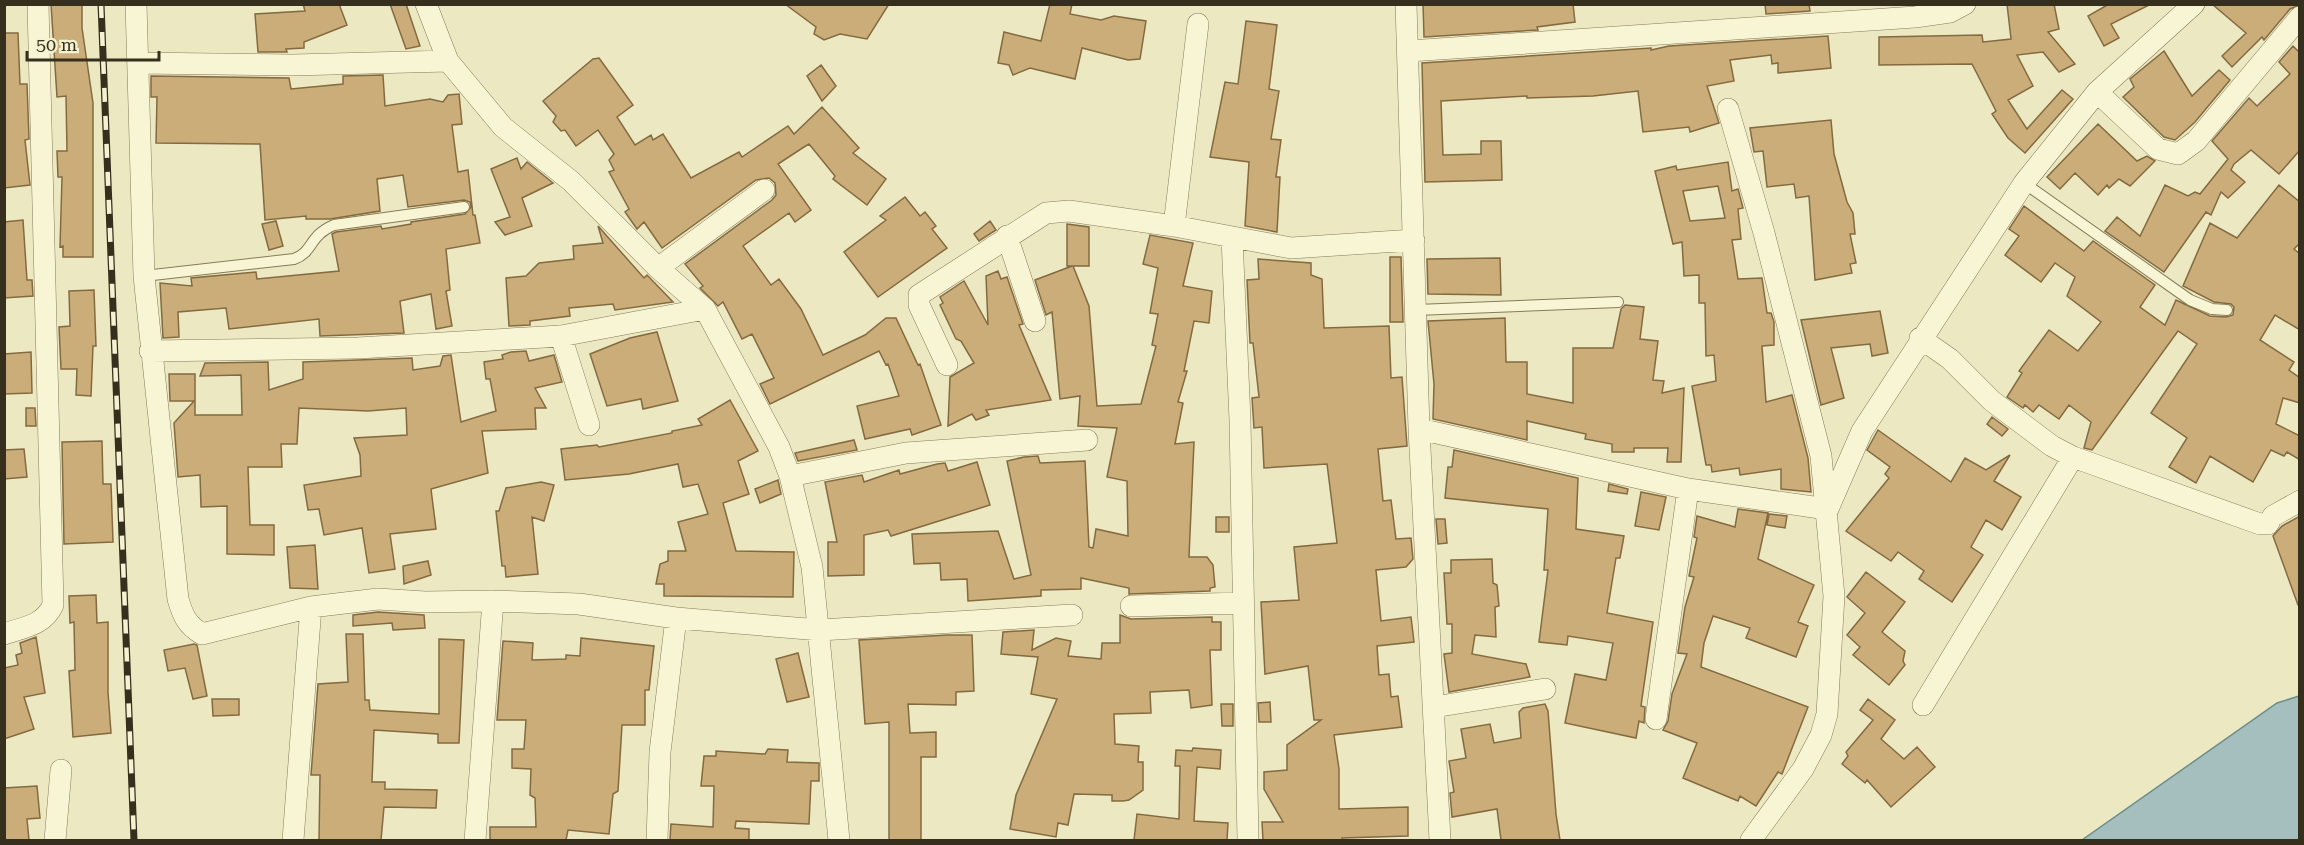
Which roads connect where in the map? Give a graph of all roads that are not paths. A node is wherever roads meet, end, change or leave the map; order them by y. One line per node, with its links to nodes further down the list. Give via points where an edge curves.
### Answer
1 (38, 4): 47 (street, via 53,605 48,616 36,624)
2 (136, 4): 11 (street)
3 (426, 4): 10 (street)
4 (1406, 4): 9 (street)
5 (1965, 4): 9 (street, via 1950,12 1916,17)
6 (2194, 4): 12 (street)
7 (2300, 17): 12 (street, via 2196,141 2178,154 2158,149)
8 (1198, 24): 17 (street)
9 (1409, 51): 20 (street)
10 (448, 61): 11 (street); 21 (street, via 503,127 571,181)
11 (138, 63): 22 (street)
12 (2097, 92): 14 (street)
13 (1728, 110): 39 (street, via 1821,456)
14 (2024, 183): 26 (lane, via 2190,300); 29 (street)
15 (764, 190): 21 (street)
16 (464, 207): 22 (lane, via 334,225 315,236 303,256 294,260)
17 (1174, 226): 18 (street, via 1058,210); 19 (street)
18 (1007, 236): 27 (street); 31 (street, via 919,295 919,305)
19 (1232, 238): 20 (street, via 1300,249); 41 (street)
20 (1414, 240): 25 (street)
21 (658, 268): 24 (street)
22 (144, 276): 30 (street)
23 (1618, 302): 25 (lane)
24 (705, 309): 28 (street); 36 (street, via 779,447)
25 (1416, 310): 33 (street)
26 (2227, 310)
27 (1035, 321)
28 (561, 336): 30 (street, via 358,348); 32 (street)
29 (1920, 338): 35 (street, via 1950,359 2024,427); 39 (street, via 1862,431)
30 (150, 351): 43 (street, via 178,599 184,619 202,634)
31 (947, 365)
32 (589, 425)
33 (1419, 429): 37 (street); 50 (street)
34 (1087, 440): 36 (street, via 906,453)
35 (2073, 457): 38 (street, via 2260,524 2268,524 2272,516); 49 (street)
36 (790, 476): 46 (street, via 806,538)
37 (1688, 489): 39 (street); 51 (street)
38 (2300, 501)
39 (1827, 509): 60 (street, via 1834,596 1827,714 1803,770)
40 (493, 601): 43 (street, via 378,599); 45 (street, via 579,604); 55 (street)
41 (1243, 603): 42 (street); 58 (street)
42 (1131, 606)
43 (311, 607): 54 (street)
44 (1072, 615): 46 (street)
45 (676, 618): 46 (street); 56 (street, via 660,752)
46 (820, 630): 57 (street)
47 (4, 633)
48 (1545, 689): 50 (street)
49 (1923, 705)
50 (1434, 707): 59 (street)
51 (1656, 719)
52 (61, 770): 53 (street)
53 (55, 840)
54 (293, 840)
55 (475, 840)
56 (657, 840)
57 (839, 840)
58 (1248, 840)
59 (1440, 840)
60 (1751, 840)

